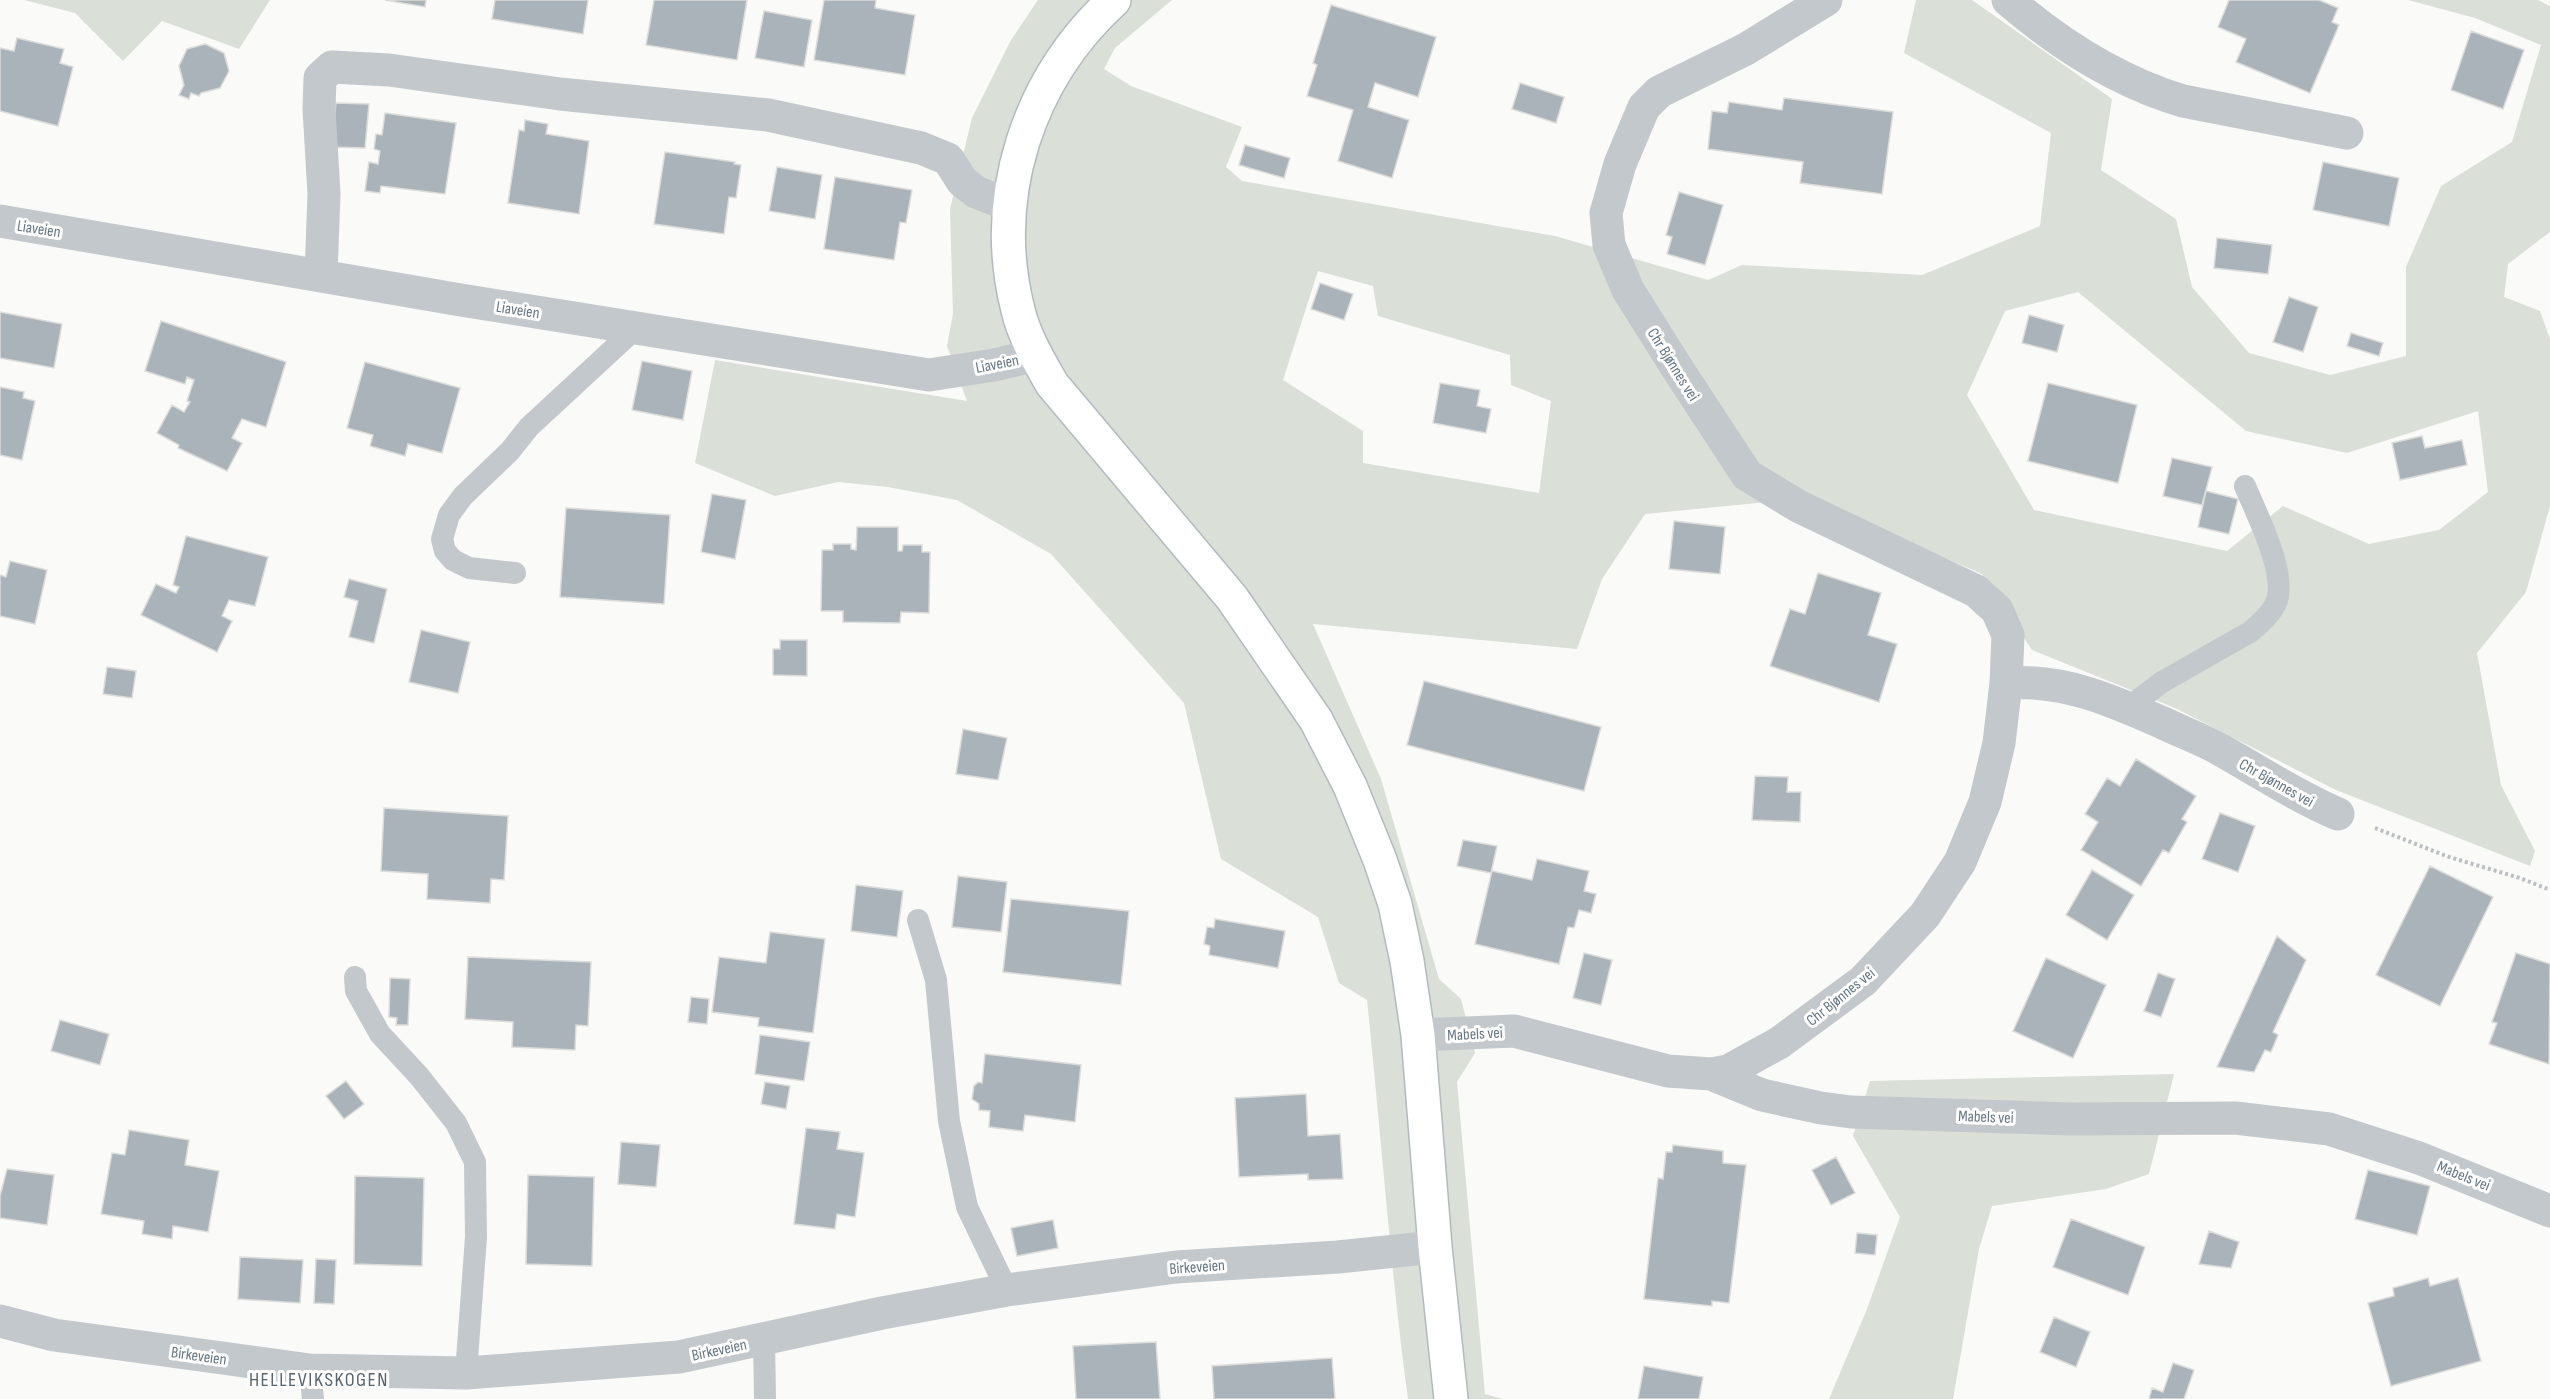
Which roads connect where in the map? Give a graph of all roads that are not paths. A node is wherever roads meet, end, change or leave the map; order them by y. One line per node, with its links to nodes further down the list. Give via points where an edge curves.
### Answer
1 (1114, 0): 5 (main road, via 1088,24 1052,75 1018,155)
2 (1826, 0): 12 (street, Chr Bjønnes vei, via 1746,49 1659,92 1644,107 1620,164 1606,213 1609,245 1628,290 1747,475 1798,506 1976,591 1997,610 2008,635)
3 (2008, 0): 4 (street, via 2046,30 2114,72 2158,93)
4 (2347, 133)
5 (1009, 205): 7 (street, via 976,192 962,182 948,159 921,148 768,115 389,70 332,67 320,78 324,194); 9 (main road, via 1007,240 1018,311)
6 (0, 221): 7 (street, Liaveien)
7 (321, 275): 8 (street, Liaveien)
8 (636, 328): 9 (street, Liaveien, via 929,375); 11 (lane, via 529,427 449,515 442,539 453,560 470,568)
9 (1036, 355): 17 (main road, via 1075,414 1232,598 1316,720 1350,786 1395,904)
10 (2245, 486): 13 (lane, via 2278,576 2276,605 2250,632 2162,682)
11 (515, 573)
12 (2006, 683): 13 (street, Chr Bjønnes vei, via 2062,685 2099,694); 18 (street, Chr Bjønnes vei, via 1999,743 1985,802 1960,862 1925,915 1863,981 1779,1043 1728,1071)
13 (2128, 707): 14 (street, Chr Bjønnes vei, via 2218,748 2304,800)
14 (2337, 814)
15 (918, 920): 21 (lane, via 936,980 949,1121 967,1207)
16 (355, 977): 24 (lane, via 356,991 380,1034 456,1123 475,1162 476,1237)
17 (1418, 1035): 18 (street, Mabels vei, via 1514,1031 1668,1071); 20 (main road)
18 (1711, 1074): 19 (street, Mabels vei, via 1762,1095 1851,1112 2070,1119 2235,1118 2329,1130 2419,1158)
19 (2550, 1210)
20 (1435, 1247): 21 (street, Birkeveien, via 1176,1267); 27 (main road)
21 (1007, 1290): 23 (street, Birkeveien)
22 (0, 1321): 25 (street, Birkeveien)
23 (764, 1339): 24 (street, Birkeveien, via 679,1357); 26 (lane)
24 (466, 1373): 25 (street, Birkeveien)
25 (312, 1385)
26 (765, 1399)
27 (1451, 1399)

